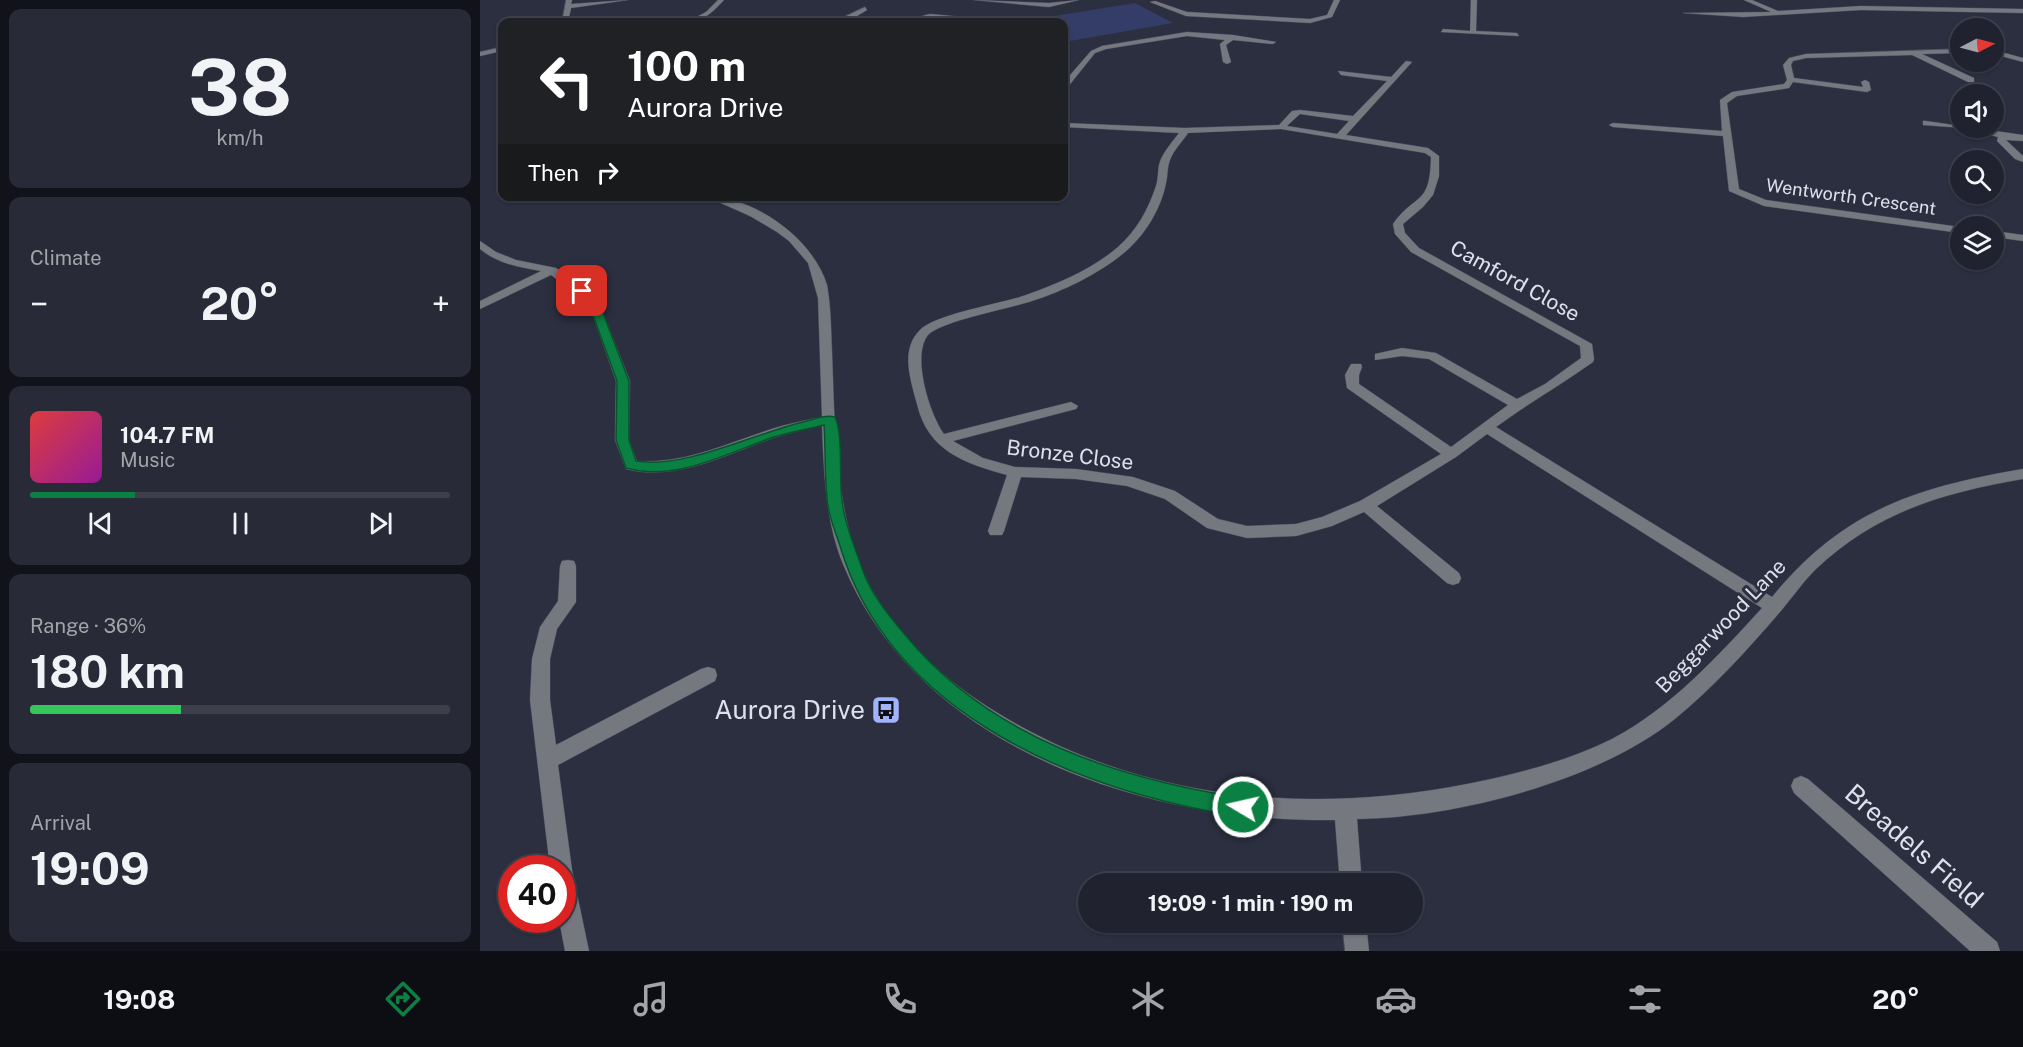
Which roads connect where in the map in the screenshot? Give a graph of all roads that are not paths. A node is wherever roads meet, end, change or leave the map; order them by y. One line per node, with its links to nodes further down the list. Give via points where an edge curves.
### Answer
1 (625, 0): 10 (street)
2 (721, 0): 19 (street)
3 (977, 0): 4 (street, via 1049,5)
4 (1076, 0)
5 (1337, 0): 17 (street, via 1330,16 1324,19)
6 (1474, 0): 24 (street)
7 (1747, 0): 15 (street)
8 (1898, 0): 13 (street)
9 (1153, 2): 17 (street, via 1180,13)
10 (570, 3): 18 (street)
11 (1237, 7): 17 (street)
12 (865, 9): 20 (street)
13 (1916, 9): 14 (street); 15 (street)
14 (2023, 11)
15 (1780, 12): 16 (street)
16 (1686, 13)
17 (1231, 16)
18 (565, 18)
19 (698, 18)
20 (848, 18)
21 (916, 18): 22 (street)
22 (952, 18)
23 (1443, 31): 24 (street)
24 (1473, 32): 25 (street)
25 (1517, 34)
26 (1233, 37): 27 (street); 34 (street, via 1223,44); 40 (street, via 1187,34 1104,47 1093,52)
27 (1273, 42)
28 (498, 49): 31 (street)
29 (1909, 51): 30 (street); 38 (street, via 1827,54 1791,60 1787,65); 39 (street)
30 (1950, 51)
31 (480, 54)
32 (2004, 55): 33 (street)
33 (2023, 60)
34 (1227, 62)
35 (1408, 62): 37 (street)
36 (1341, 73): 37 (street)
37 (1393, 79): 42 (street)
38 (1791, 80): 41 (street, via 1867,90); 49 (street, Wentworth Crescent, via 1786,86 1735,94 1723,102)
39 (1971, 80)
40 (1068, 81)
41 (1865, 82)
42 (1354, 119): 47 (street, Camford Close, via 1300,112); 51 (street)
43 (1926, 123): 46 (street)
44 (1068, 125): 48 (street, Camford Close)
45 (1613, 125): 49 (street)
46 (1950, 126)
47 (1281, 127): 48 (street, Camford Close); 51 (street, Camford Close)
48 (1185, 131): 68 (street, via 1165,160 1161,185 1143,228 1121,250 1090,271 1030,298 947,321 924,332 914,352 916,372 928,422)
49 (1727, 134): 56 (street, Wentworth Crescent, via 1734,191 1764,203)
50 (2004, 135): 52 (street)
51 (1340, 136): 64 (street, Camford Close, via 1416,148 1435,156 1432,192 1403,217 1398,224 1400,234 1415,250 1586,344 1588,358 1550,387)
52 (2007, 136): 53 (street); 54 (street, via 2000,139)
53 (2023, 138)
54 (2023, 159)
55 (722, 201): 66 (street, Beggarwood Lane, via 770,223 795,240 816,268)
56 (1950, 229)
57 (2004, 235): 58 (street)
58 (2023, 238)
59 (480, 244): 60 (street, via 492,254 513,262)
60 (552, 270): 61 (street); 66 (street, via 593,300 623,381 622,440 631,465 651,468 682,464)
61 (480, 305)
62 (1379, 357): 64 (street, via 1402,352 1432,356)
63 (1356, 367): 69 (street, via 1352,385)
64 (1517, 405): 67 (street, Camford Close)
65 (1071, 406): 68 (street)
66 (830, 419): 80 (street, Beggarwood Lane, via 836,507 862,588 912,656 947,690 995,725 1059,758 1116,780 1182,798 1243,807)
67 (1486, 428): 69 (street, Bronze Close); 76 (street)
68 (940, 441): 70 (street, Bronze Close, via 978,462)
69 (1451, 454): 72 (street, Bronze Close)
70 (1015, 472): 72 (street, Bronze Close, via 1128,480 1170,495 1213,524 1247,532 1296,530); 73 (street)
71 (2023, 474): 76 (street, Beggarwood Lane, via 1900,505 1815,561)
72 (1366, 505): 75 (street)
73 (996, 531)
74 (568, 566): 78 (street, via 567,602 549,627 541,659 540,700)
75 (1453, 578)
76 (1774, 607): 80 (street, Beggarwood Lane, via 1693,693 1649,727 1598,756 1534,779 1469,796)
77 (708, 675): 78 (street)
78 (548, 760): 81 (street)
79 (1801, 786): 87 (street, Breadels Field)
80 (1345, 810): 82 (street)
81 (559, 855)
82 (1350, 873)
83 (573, 933): 85 (street)
84 (1355, 933): 86 (street)
85 (577, 951)
86 (1357, 951)
87 (1988, 951)

